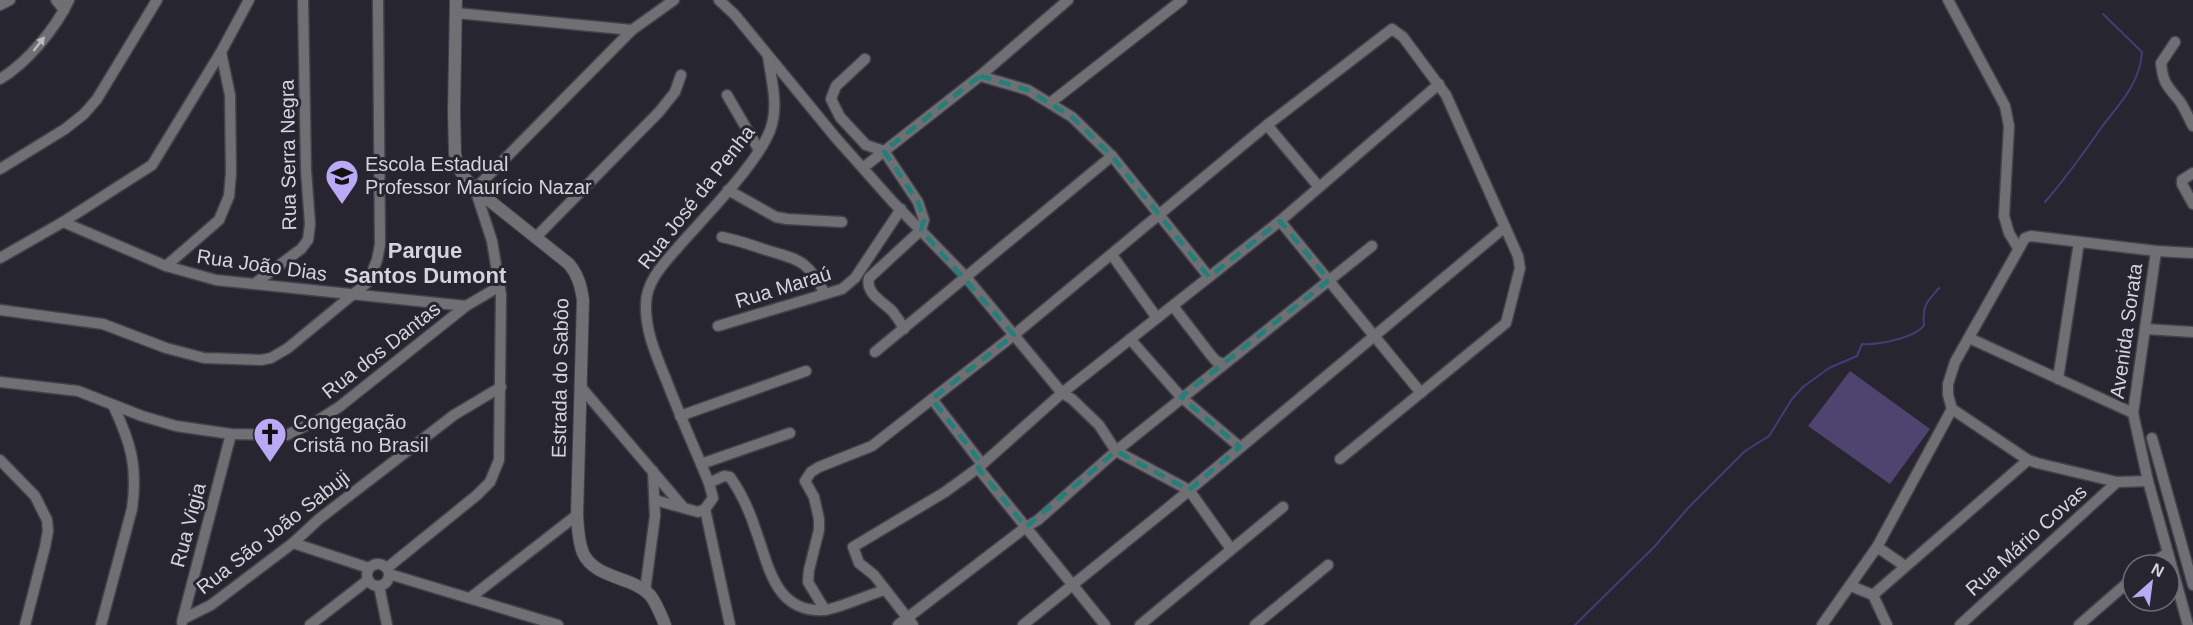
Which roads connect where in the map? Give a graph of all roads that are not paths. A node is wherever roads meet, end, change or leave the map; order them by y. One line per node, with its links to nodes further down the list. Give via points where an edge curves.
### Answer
1 (10, 0): 13 (street)
2 (56, 0): 14 (street)
3 (158, 0): 33 (street, via 84,114)
4 (249, 0): 18 (street)
5 (303, 0): 60 (street, Rua Serra Negra, via 308,240)
6 (378, 0): 63 (street, via 380,245 373,274)
7 (456, 0): 15 (street, Estrada do Sabôo)
8 (674, 0): 16 (street)
9 (719, 0): 19 (street)
10 (1068, 0): 22 (street)
11 (1182, 0): 26 (street)
12 (1948, 0): 51 (street, via 2006,106 2009,126 2004,216)
13 (0, 4)
14 (67, 5): 23 (street, one-way to 14, via 35,49)
15 (456, 13): 16 (street); 36 (street, Estrada do Sabôo, via 456,154 465,178)
16 (632, 30): 36 (street)
17 (2175, 42): 28 (street, via 2161,63 2163,78)
18 (221, 52): 42 (street, via 152,165); 56 (street, via 230,95 231,172 226,209 219,220)
19 (768, 56): 29 (street, Rua José da Penha, via 774,109 772,126); 32 (street)
20 (865, 59): 30 (street, via 836,86 831,99 840,117 866,145)
21 (681, 75): 46 (street, via 675,92 659,112)
22 (980, 76): 26 (street, via 1028,90); 30 (street)
23 (0, 79)
24 (1439, 84): 27 (street, via 1403,37 1392,29); 35 (street); 44 (street)
25 (727, 95): 29 (street)
26 (1050, 103): 31 (street, via 1072,117)
27 (1267, 125): 35 (street); 40 (street)
28 (2193, 126)
29 (759, 150): 37 (street, Rua José da Penha)
30 (884, 151): 32 (street); 45 (street, via 918,202 924,220)
31 (1112, 156): 40 (street); 57 (street)
32 (864, 167): 39 (street)
33 (0, 169)
34 (2193, 173): 38 (street, via 2182,180)
35 (1319, 188): 41 (street)
36 (475, 189): 46 (street, Estrada do Sabôo); 61 (street)
37 (728, 190): 43 (street, via 776,217); 90 (street, Rua José da Penha, via 661,267 645,302 654,352)
38 (2193, 204)
39 (901, 209): 45 (street); 62 (street, Rua Maraú, via 855,278 842,289)
40 (1159, 216): 54 (street); 58 (street)
41 (1280, 221): 58 (street); 59 (street)
42 (63, 222): 55 (street); 56 (street, Rua João Dias)
43 (842, 222)
44 (1505, 226): 73 (street); 84 (street, via 1520,268 1506,322)
45 (921, 230): 57 (street); 70 (street, via 869,278 867,285)
46 (537, 236): 81 (street, Estrada do Sabôo, via 577,273 581,286)
47 (722, 237): 62 (street, via 794,258 811,270)
48 (2079, 242): 51 (street, via 2031,236); 52 (street); 79 (street)
49 (2193, 245): 53 (street)
50 (1372, 246): 59 (street)
51 (2018, 248): 74 (street)
52 (2156, 251): 53 (street); 69 (street, Avenida Sorata)
53 (2188, 253)
54 (1112, 255): 67 (street); 72 (street)
55 (0, 258)
56 (166, 266): 60 (street, Rua João Dias, via 216,280)
57 (965, 276): 70 (street); 72 (street)
58 (1209, 277): 65 (street)
59 (1329, 280): 73 (street); 77 (street)
60 (254, 284): 63 (street, Rua João Dias)
61 (501, 286): 64 (street, Rua dos Dantas); 82 (street)
62 (825, 294): 68 (street, Rua Maraú)
63 (353, 295): 64 (street, Rua João Dias); 66 (street, via 280,354 255,360 204,358 103,324)
64 (466, 306): 92 (street, Rua dos Dantas, via 320,419 287,435)
65 (1173, 306): 67 (street); 77 (street, via 1216,361)
66 (0, 310)
67 (1157, 318): 75 (street)
68 (718, 326)
69 (2145, 328): 71 (street); 89 (street, Avenida Sorata)
70 (904, 329): 76 (street)
71 (2193, 332)
72 (1014, 335): 83 (street); 86 (street)
73 (1374, 336): 84 (street); 94 (street)
74 (1969, 338): 79 (street); 88 (street, via 1948,384)
75 (1130, 339): 83 (street); 85 (street)
76 (875, 352)
77 (1224, 364): 85 (street)
78 (806, 371): 90 (street)
79 (2058, 379): 89 (street)
80 (0, 382): 87 (street, Rua dos Dantas, via 78,391)
81 (580, 386): 101 (street); 110 (street, Estrada do Sabôo)
82 (501, 387): 112 (street, Rua São João Sabuji, via 454,415); 119 (street, via 499,460 490,482)
83 (1062, 393): 95 (street, via 1099,425); 100 (street)
84 (1421, 393): 96 (street)
85 (1181, 397): 94 (street); 95 (street)
86 (932, 399): 100 (street); 131 (street, via 872,446 807,475 805,481 817,506 819,530 808,582)
87 (113, 405): 92 (street, Rua dos Dantas, via 176,426); 135 (street, via 134,457 135,490)
88 (1952, 409): 98 (street); 113 (street)
89 (2133, 413): 102 (street, Avenida Sorata)
90 (680, 416): 99 (street, Rua José da Penha)
91 (790, 433): 99 (street)
92 (231, 434): 133 (street, Rua Vigia)
93 (2152, 438): 121 (street)
94 (1240, 447): 105 (street)
95 (1116, 451): 105 (street); 111 (street)
96 (1340, 459)
97 (0, 460): 134 (street, via 35,496 47,519 45,547)
98 (2028, 460): 103 (street); 117 (street)
99 (701, 464): 104 (street, Rua José da Penha)
100 (980, 466): 111 (street); 126 (street, via 945,492 853,547 859,563)
101 (653, 471): 106 (street); 107 (street)
102 (2148, 481): 103 (street); 115 (street, Avenida Sorata)
103 (2117, 482): 148 (street, Rua Mário Covas)
104 (709, 483): 109 (street, via 713,498); 131 (street, via 730,477 748,510 773,579 786,598 803,608)
105 (1189, 490): 114 (street); 123 (street)
106 (655, 500): 107 (street); 127 (street)
107 (683, 507): 109 (street, via 693,512)
108 (1283, 507): 114 (street)
109 (705, 509): 140 (street)
110 (577, 515): 127 (street, Estrada do Sabôo, via 580,543 588,560 609,575); 129 (street)
111 (1026, 527): 123 (street); 132 (street)
112 (293, 543): 118 (street); 133 (street, Rua São João Sabuji)
113 (1877, 547): 117 (street); 124 (street)
114 (1232, 549): 144 (street)
115 (2168, 553)
116 (1328, 565): 145 (street)
117 (1905, 566): 128 (street)
118 (369, 568): 119 (street, via 378,564); 120 (street)
119 (388, 571): 122 (street, via 387,582); 129 (street)
120 (368, 580): 122 (street); 136 (street)
121 (2193, 585)
122 (379, 586): 137 (street)
123 (1073, 586): 142 (street); 143 (street)
124 (1851, 586): 128 (street); 146 (street)
125 (2121, 588): 149 (street)
126 (885, 590): 131 (street); 132 (street)
127 (645, 591): 139 (street)
128 (1873, 595): 147 (street)
129 (470, 598): 138 (street)
130 (2181, 600): 150 (street, Avenida Sorata)
131 (825, 610)
132 (910, 621): 141 (street)
133 (182, 622)
134 (25, 625)
135 (101, 625)
136 (310, 625)
137 (387, 625)
138 (558, 625)
139 (664, 625)
140 (730, 625)
141 (898, 625)
142 (1023, 625)
143 (1105, 625)
144 (1140, 625)
145 (1254, 625)
146 (1822, 625)
147 (1887, 625)
148 (1960, 625)
149 (2079, 625)
150 (2188, 625)

